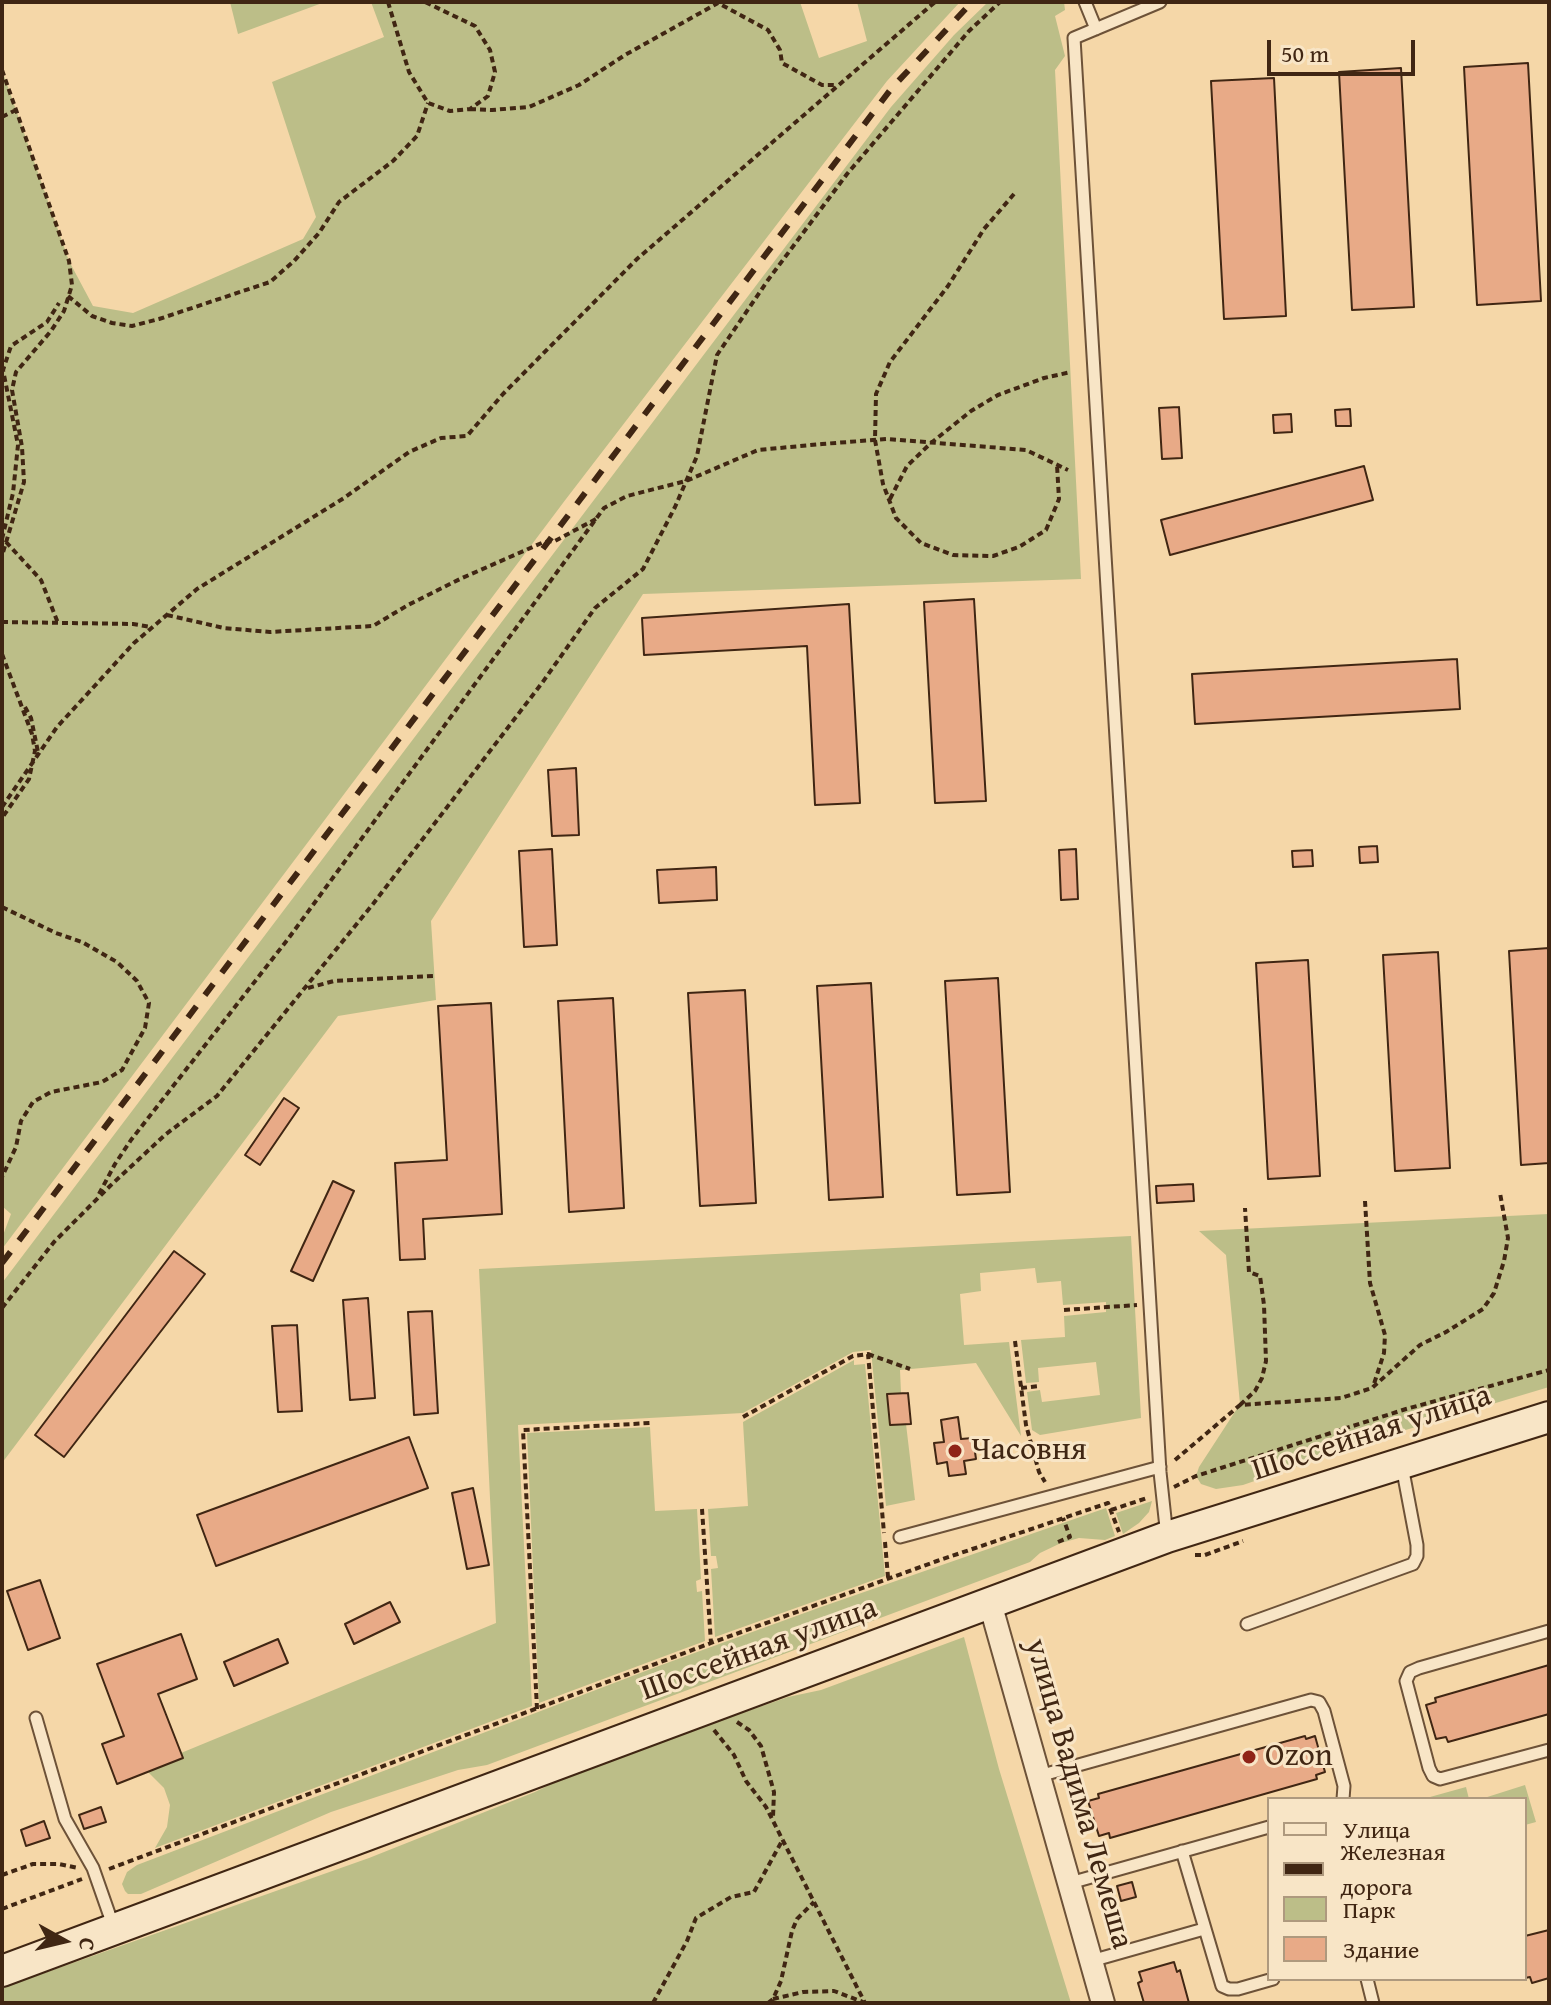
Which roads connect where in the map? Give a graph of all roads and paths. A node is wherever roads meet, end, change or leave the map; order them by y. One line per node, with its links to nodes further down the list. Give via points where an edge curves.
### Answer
1 (388, 2): 11 (path, via 409,72)
2 (425, 2): 12 (path, via 475,26 490,50 495,72 488,96)
3 (717, 2): 10 (path, via 768,30 782,63 822,85); 12 (path, via 579,85 529,107)
4 (935, 2): 10 (path)
5 (1000, 2): 25 (path, via 847,174 717,355 697,456)
6 (1085, 2): 8 (lane)
7 (1160, 2): 8 (lane)
8 (1096, 29): 47 (lane, via 1074,38 1075,69)
9 (2, 70): 13 (path)
10 (837, 85): 30 (path, via 637,259 467,436 441,438 409,452 197,589)
11 (428, 103): 12 (path, via 450,111); 16 (path, via 417,136 339,202 319,233 270,282 132,326 92,316)
12 (470, 109)
13 (16, 110): 14 (path); 16 (path, via 69,261)
14 (2, 117)
15 (1014, 194): 21 (path, via 890,362 876,394)
16 (68, 296): 19 (path, via 51,331)
17 (59, 303): 28 (path, via 47,322 11,346 3,370 18,445)
18 (2, 370): 19 (path)
19 (16, 372): 28 (path, via 12,390 24,482)
20 (1071, 372): 22 (path, via 998,395)
21 (875, 440): 22 (path); 25 (path, via 758,450); 26 (path)
22 (931, 443): 23 (path, via 1026,450); 26 (path, via 907,466)
23 (1057, 465): 24 (path); 26 (path, via 1059,499 1046,530 993,556 953,555 921,543 896,518)
24 (1068, 470)
25 (686, 481): 27 (path, via 627,496); 41 (path, via 643,569 595,608)
26 (889, 500)
27 (597, 518): 30 (path, via 363,629 270,632); 44 (path, via 288,939 131,1140)
28 (4, 540): 29 (path); 32 (path, via 41,580)
29 (2, 556)
30 (167, 615): 33 (path)
31 (2, 622): 32 (path)
32 (58, 624): 33 (path)
33 (152, 627): 36 (path, via 57,727)
34 (2, 645): 36 (path)
35 (2, 654): 38 (path, via 35,751 29,779)
36 (39, 754): 37 (path)
37 (2, 807)
38 (2, 818)
39 (2, 907): 42 (path, via 117,962 137,981 149,1003 145,1028 122,1070 102,1082 51,1092 33,1102)
40 (434, 976): 41 (path, via 334,981)
41 (306, 989): 44 (path, via 217,1096 166,1134)
42 (2, 1177)
43 (1500, 1193): 56 (path, via 1508,1238 1494,1293 1483,1309 1420,1345)
44 (97, 1199): 48 (path, via 54,1242)
45 (1365, 1201): 56 (path, via 1370,1283 1385,1335)
46 (1245, 1208): 57 (path, via 1249,1272 1260,1276 1264,1305 1266,1361 1255,1391)
47 (1150, 1304): 49 (path); 62 (lane)
48 (2, 1308)
49 (1064, 1310)
50 (1015, 1341): 55 (path)
51 (868, 1354): 52 (path); 58 (path, via 853,1356); 72 (path)
52 (910, 1369)
53 (1549, 1370): 64 (path, via 1226,1466)
54 (1040, 1386): 55 (path)
55 (1021, 1388): 63 (path)
56 (1372, 1388): 57 (path, via 1341,1398)
57 (1240, 1405): 62 (path)
58 (743, 1417)
59 (1549, 1417): 61 (main road, Шоссейная улица)
60 (650, 1423): 78 (path, via 523,1430)
61 (1401, 1462): 69 (main road, Шоссейная улица); 74 (lane, via 1417,1545 1413,1564)
62 (1160, 1470): 64 (lane); 68 (lane)
63 (1039, 1472)
64 (1162, 1494): 66 (path); 69 (lane)
65 (702, 1509): 76 (path)
66 (1111, 1510): 67 (path, via 1108,1503); 70 (path)
67 (1063, 1518): 71 (path, via 1070,1537); 72 (path)
68 (900, 1537)
69 (1167, 1537): 73 (main road, Шоссейная улица)
70 (1122, 1541)
71 (1058, 1542)
72 (888, 1578): 76 (path)
73 (990, 1603): 77 (main road, Шоссейная улица); 81 (street, улица Вадима Лемеша)
74 (1247, 1624)
75 (1549, 1631): 80 (lane, via 1419,1668 1406,1681 1433,1776 1440,1779)
76 (711, 1643): 78 (path)
77 (706, 1708): 83 (path); 83 (path, via 749,1730 761,1746 774,1792); 92 (main road, Шоссейная улица)
78 (537, 1709): 87 (path)
79 (36, 1718): 87 (lane, via 65,1819)
80 (1549, 1750)
81 (1039, 1776): 82 (lane, via 1311,1700 1324,1711); 89 (street, улица Вадима Лемеша)
82 (1343, 1797)
83 (773, 1819): 85 (path)
84 (1267, 1828): 86 (lane)
85 (783, 1839): 90 (path); 99 (path, via 754,1892 731,1897 696,1918)
86 (1182, 1851): 89 (lane); 93 (lane)
87 (96, 1874): 88 (path, via 59,1864 33,1864); 91 (path); 92 (lane)
88 (2, 1875)
89 (1070, 1883): 94 (street, улица Вадима Лемеша)
90 (814, 1902): 98 (path, via 797,1919); 100 (path)
91 (2, 1909)
92 (114, 1929): 95 (main road, Шоссейная улица)
93 (1204, 1929): 94 (lane); 96 (lane, via 1222,1986 1238,1989)
94 (1091, 1961): 101 (street, улица Вадима Лемеша)
95 (2, 1971)
96 (1267, 1981)
97 (1368, 1981): 102 (lane)
98 (771, 2001): 100 (path, via 834,1991)
99 (653, 2003)
100 (865, 2003)
101 (1103, 2003)
102 (1373, 2003)

